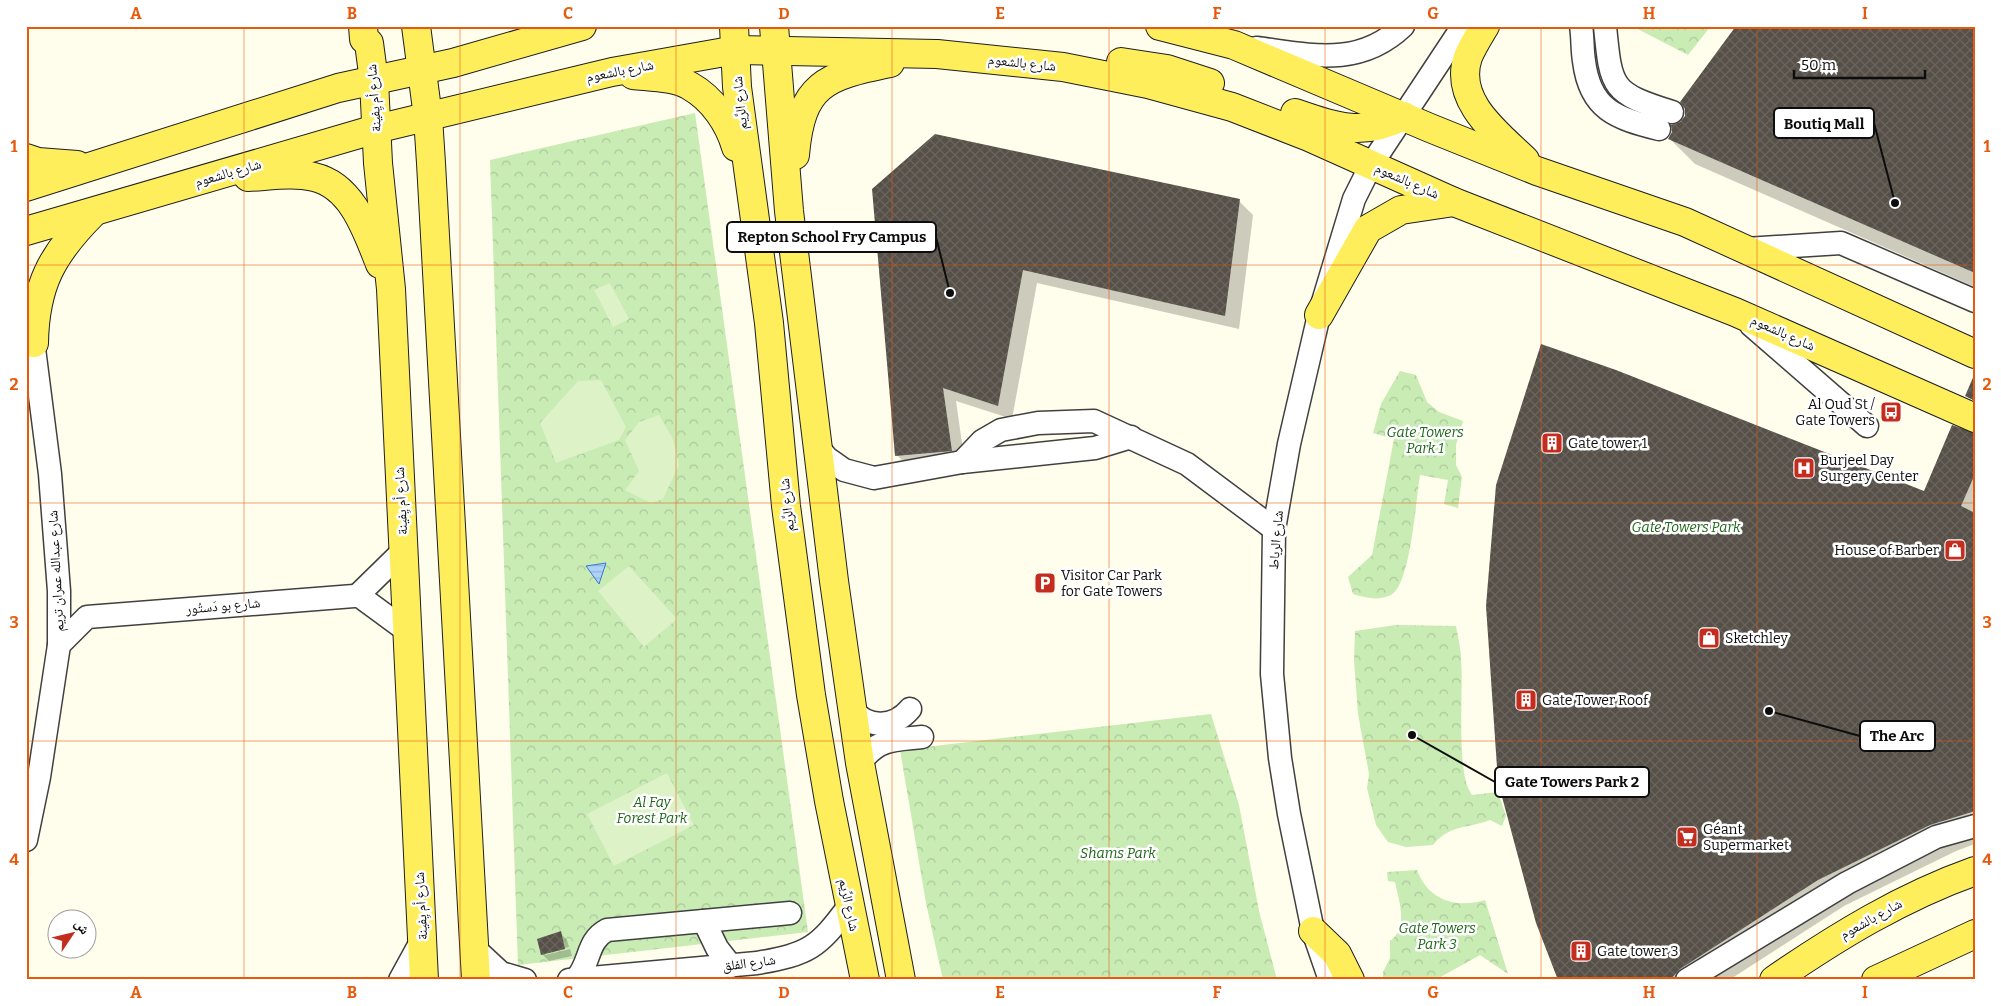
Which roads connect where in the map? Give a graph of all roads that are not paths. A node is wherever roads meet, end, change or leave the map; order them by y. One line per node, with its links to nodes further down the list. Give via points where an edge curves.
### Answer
1 (363, 26): 18 (main road, شارع أم يِفينة, via 364,39 369,43)
2 (416, 26): 16 (main road)
3 (508, 26): 10 (main road)
4 (1160, 26): 13 (main road)
5 (1403, 26): 13 (street, via 1368,50 1342,56 1313,56)
6 (1463, 26): 19 (street, شارع الرباط)
7 (1484, 26): 25 (main road, via 1468,58 1466,76 1471,101 1498,134)
8 (1581, 26): 9 (street, via 1588,84 1600,103 1616,116 1665,121 1618,86 1609,68)
9 (1605, 26)
10 (569, 29): 16 (main road)
11 (735, 38): 12 (main road, شارع بالشعوم); 17 (main road, شارع بالشعوم); 31 (main road, شارع الرِّيم, via 737,87)
12 (774, 38): 14 (main road, شارع بالشعوم); 30 (main road)
13 (1234, 45): 19 (main road)
14 (937, 54): 15 (main road, شارع بالشعوم); 30 (main road, via 846,72 816,92 805,106 797,126)
15 (1062, 67): 19 (main road, via 1115,62 1168,69 1340,128 1380,126); 23 (main road, شارع بالشعوم, via 1148,84 1232,107)
16 (423, 70): 18 (main road); 20 (main road)
17 (612, 72): 20 (main road, شارع بالشعوم); 31 (main road, via 690,86 721,114 732,131)
18 (374, 81): 21 (main road, شارع أم يِفينة); 24 (main road, via 338,88)
19 (1404, 116): 23 (street, شارع الرباط); 25 (main road)
20 (428, 117): 21 (main road, شارع بالشعوم); 66 (main road)
21 (376, 129): 26 (main road, شارع بالشعوم); 34 (main road, شارع أم يِفينة)
22 (26, 158): 24 (main road)
23 (1371, 165): 28 (main road, شارع بالشعوم); 38 (street, شارع الرباط, via 1354,199)
24 (91, 167): 27 (main road)
25 (1537, 171): 33 (main road, via 1685,222)
26 (209, 178): 29 (main road, شارع بالشعوم); 34 (main road, via 296,175 316,177 338,189 362,219)
27 (26, 187)
28 (1454, 202): 37 (main road, شارع بالشعوم); 38 (main road, via 1401,210 1368,229)
29 (95, 211): 32 (main road, شارع بالشعوم); 39 (main road, via 71,235 52,261 36,305)
30 (789, 211): 44 (main road)
31 (753, 216): 60 (main road, شارع الرِّيم, via 769,323 786,506 811,695)
32 (26, 231)
33 (1746, 249): 36 (street, via 1841,243); 40 (main road)
34 (391, 289): 47 (main road, شارع أم يِفينة)
35 (26, 300): 39 (street, شارع عبدالله عمران تريم)
36 (1975, 301)
37 (1735, 312): 41 (main road, شارع بالشعوم); 42 (street)
38 (1318, 315): 46 (street, شارع الرباط)
39 (34, 343): 48 (street, شارع عبدالله عمران تريم, via 50,474)
40 (1975, 354)
41 (1975, 418)
42 (1867, 426)
43 (1131, 437): 45 (street, via 1095,448); 45 (street, via 1094,421 1038,423 1001,430 982,441); 46 (street, via 1187,464)
44 (817, 446): 45 (street, via 844,470 874,478); 53 (main road)
45 (962, 462)
46 (1274, 529): 63 (street, شارع الرباط, via 1272,674 1280,758)
47 (403, 551): 49 (street); 51 (main road, شارع أم يِفينة)
48 (59, 591): 50 (street); 52 (street, شارع عبدالله عمران تريم)
49 (358, 596): 50 (street, شارع بو دَستُور); 51 (street)
50 (87, 617): 52 (street)
51 (406, 631): 65 (main road, شارع أم يِفينة)
52 (59, 645): 58 (street, شارع عبدالله عمران تريم)
53 (852, 709): 54 (street, via 857,716 878,724 895,721); 56 (main road)
54 (910, 709)
55 (922, 738): 56 (street, via 884,741)
56 (860, 763): 76 (main road)
57 (1975, 826): 79 (street, via 1936,837 1847,883)
58 (26, 840)
59 (1975, 871): 80 (main road, شارع بالشعوم, via 1895,904 1840,935)
60 (849, 906): 68 (street, شارع الفلق, via 828,935 811,948); 75 (main road, شارع الرِّيم)
61 (790, 913): 62 (street)
62 (704, 921): 67 (street, via 717,948); 69 (street, via 607,930 591,945 586,966)
63 (1313, 931): 77 (street, شارع الرباط); 78 (main road, via 1337,954)
64 (1975, 934): 81 (main road)
65 (423, 938): 70 (street); 71 (main road, شارع أم يِفينة)
66 (474, 948): 72 (main road); 73 (street, via 501,973)
67 (731, 966): 68 (street, شارع الفلق); 69 (street, شارع الفلق)
68 (762, 972)
69 (576, 979): 74 (street, شارع الفلق)
70 (400, 980)
71 (424, 980)
72 (476, 980)
73 (525, 980)
74 (569, 980)
75 (865, 980)
76 (901, 980)
77 (1330, 980)
78 (1350, 980)
79 (1686, 980)
80 (1774, 980)
81 (1876, 980)

